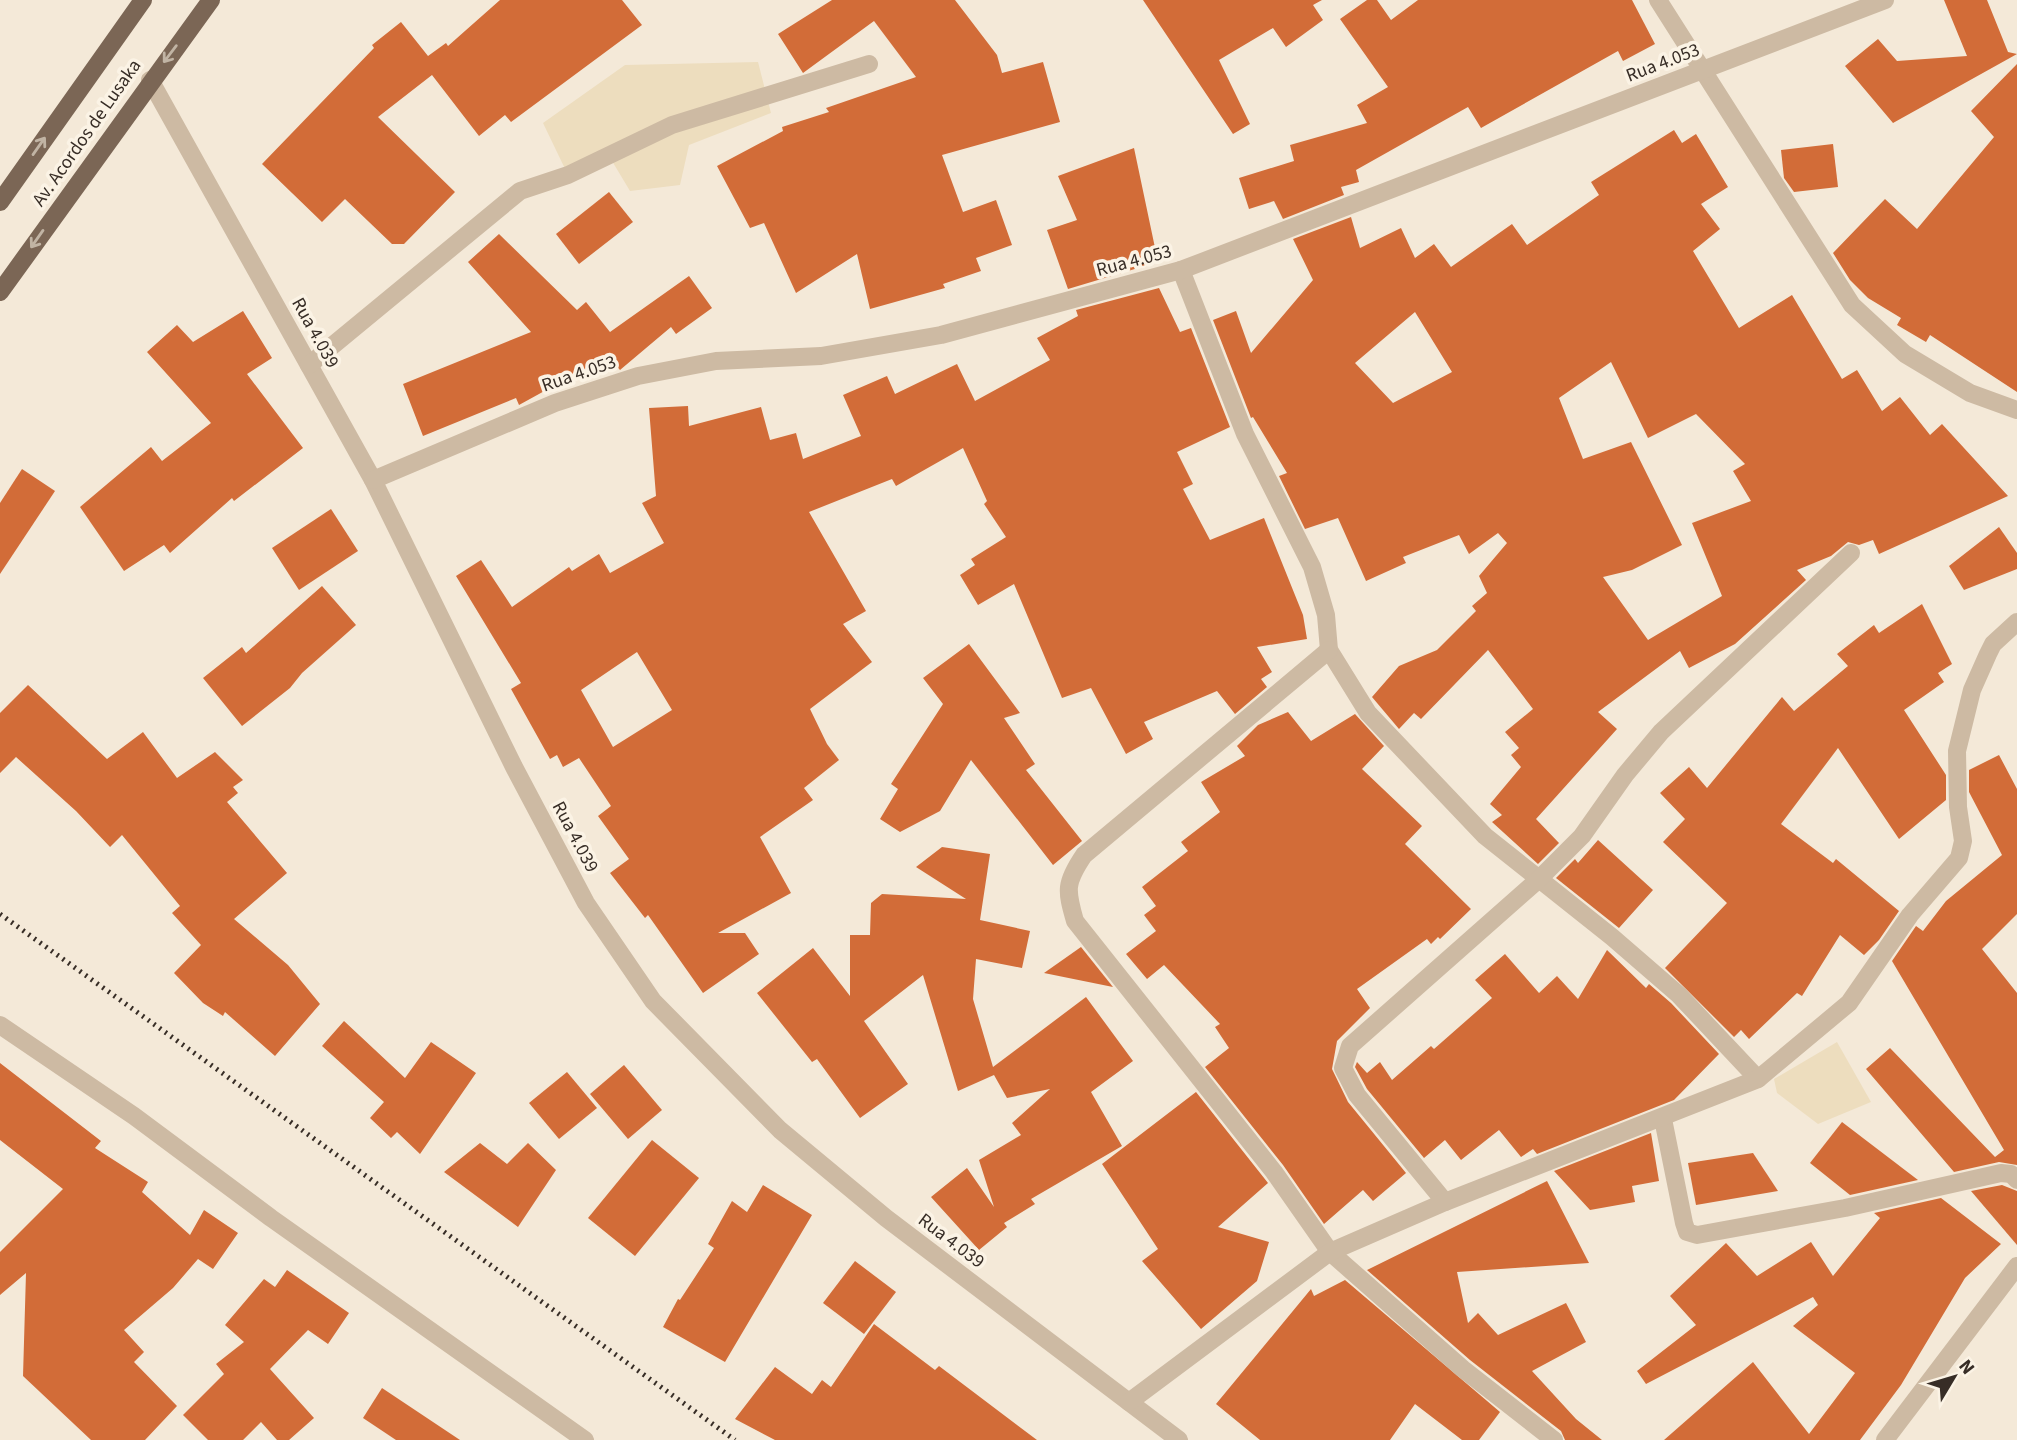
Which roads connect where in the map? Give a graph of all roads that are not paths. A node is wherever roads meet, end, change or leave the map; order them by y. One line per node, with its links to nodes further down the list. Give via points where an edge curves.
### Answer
1 (143, 0): 8 (main road, Av. Acordos de Lusaka, one-way to 1)
2 (211, 0): 7 (main road, Av. Acordos de Lusaka, one-way to 7)
3 (1658, 0): 6 (street)
4 (1885, 0): 6 (street, Rua 4.053)
5 (869, 64): 11 (street, via 672,125 568,175 520,191)
6 (1703, 70): 9 (street, Rua 4.053); 12 (street, via 1852,305 1905,355 1970,393)
7 (150, 80): 10 (main road, Av. Acordos de Lusaka, one-way to 10); 11 (street, Rua 4.039)
8 (0, 202)
9 (1181, 270): 13 (street, Rua 4.053, via 941,335 821,356 716,361 638,376 555,403); 16 (street, via 1245,434 1312,567 1326,615)
10 (0, 292)
11 (309, 365): 13 (street, Rua 4.039)
12 (2017, 410)
13 (373, 480): 25 (street, Rua 4.039, via 586,903 653,1001 780,1130 886,1218)
14 (1851, 553): 17 (street, via 1661,732 1582,836)
15 (2017, 622): 19 (street, via 1988,654 1972,690 1957,751 1963,841 1959,858 1910,915 1849,1003)
16 (1329, 650): 17 (street, via 1368,713 1485,835); 23 (street, via 1084,855 1071,874 1067,891 1075,921 1274,1172)
17 (1538, 880): 19 (street, via 1679,995); 22 (street, via 1350,1046 1343,1068 1357,1095)
18 (0, 1025): 26 (street)
19 (1758, 1079): 20 (street)
20 (1663, 1119): 21 (street, via 1684,1223 1688,1232 1697,1235 2001,1173); 22 (street)
21 (2017, 1180)
22 (1445, 1202): 23 (street)
23 (1330, 1252): 25 (street); 28 (street, via 1463,1369)
24 (2017, 1266): 29 (street)
25 (1129, 1402): 27 (street, Rua 4.039)
26 (585, 1440)
27 (1180, 1440)
28 (1554, 1440)
29 (1885, 1440)

